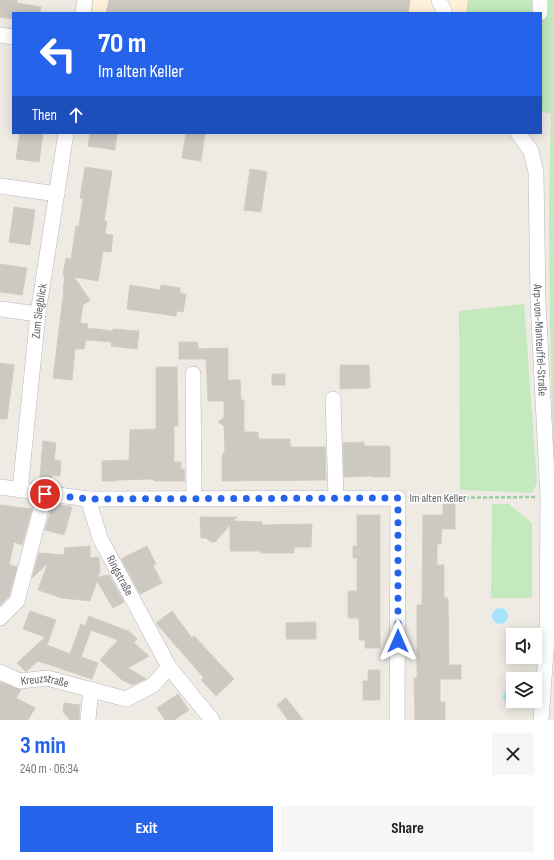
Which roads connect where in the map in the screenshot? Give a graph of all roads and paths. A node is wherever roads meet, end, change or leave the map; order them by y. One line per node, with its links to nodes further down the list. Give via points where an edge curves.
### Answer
1 (85, 0): 4 (street)
2 (439, 0): 5 (street)
3 (540, 0): 6 (street)
4 (83, 12)
5 (445, 12)
6 (540, 12)
7 (0, 35): 8 (street)
8 (12, 37)
9 (66, 134): 12 (street, Zum Siegblick)
10 (520, 134): 20 (street, Arp-von-Manteuffel-Straße, via 531,150 536,172 538,301)
11 (0, 186): 12 (street)
12 (56, 194): 14 (street, Zum Siegblick)
13 (0, 309): 14 (street)
14 (38, 314): 18 (street, Zum Siegblick)
15 (194, 374): 24 (street)
16 (333, 398): 21 (street)
17 (0, 487): 18 (street)
18 (20, 490): 19 (street)
19 (45, 494): 23 (street); 25 (street, via 17,601)
20 (548, 497): 22 (path, Im alten Keller); 32 (street, Arp-von-Manteuffel-Straße, via 547,638)
21 (336, 498): 22 (street, Im alten Keller); 24 (street, Im alten Keller)
22 (398, 498): 31 (street)
23 (88, 499): 24 (street, Im alten Keller); 26 (street, Ringstraße, via 100,538)
24 (194, 499)
25 (0, 618)
26 (168, 667): 28 (street, Kreuzstraße, via 153,685 126,700); 30 (street, Ringstraße)
27 (0, 672): 28 (street, Kreuzstraße, via 20,681 47,678)
28 (91, 689): 29 (street)
29 (88, 720)
30 (212, 720)
31 (397, 720)
32 (541, 720)

